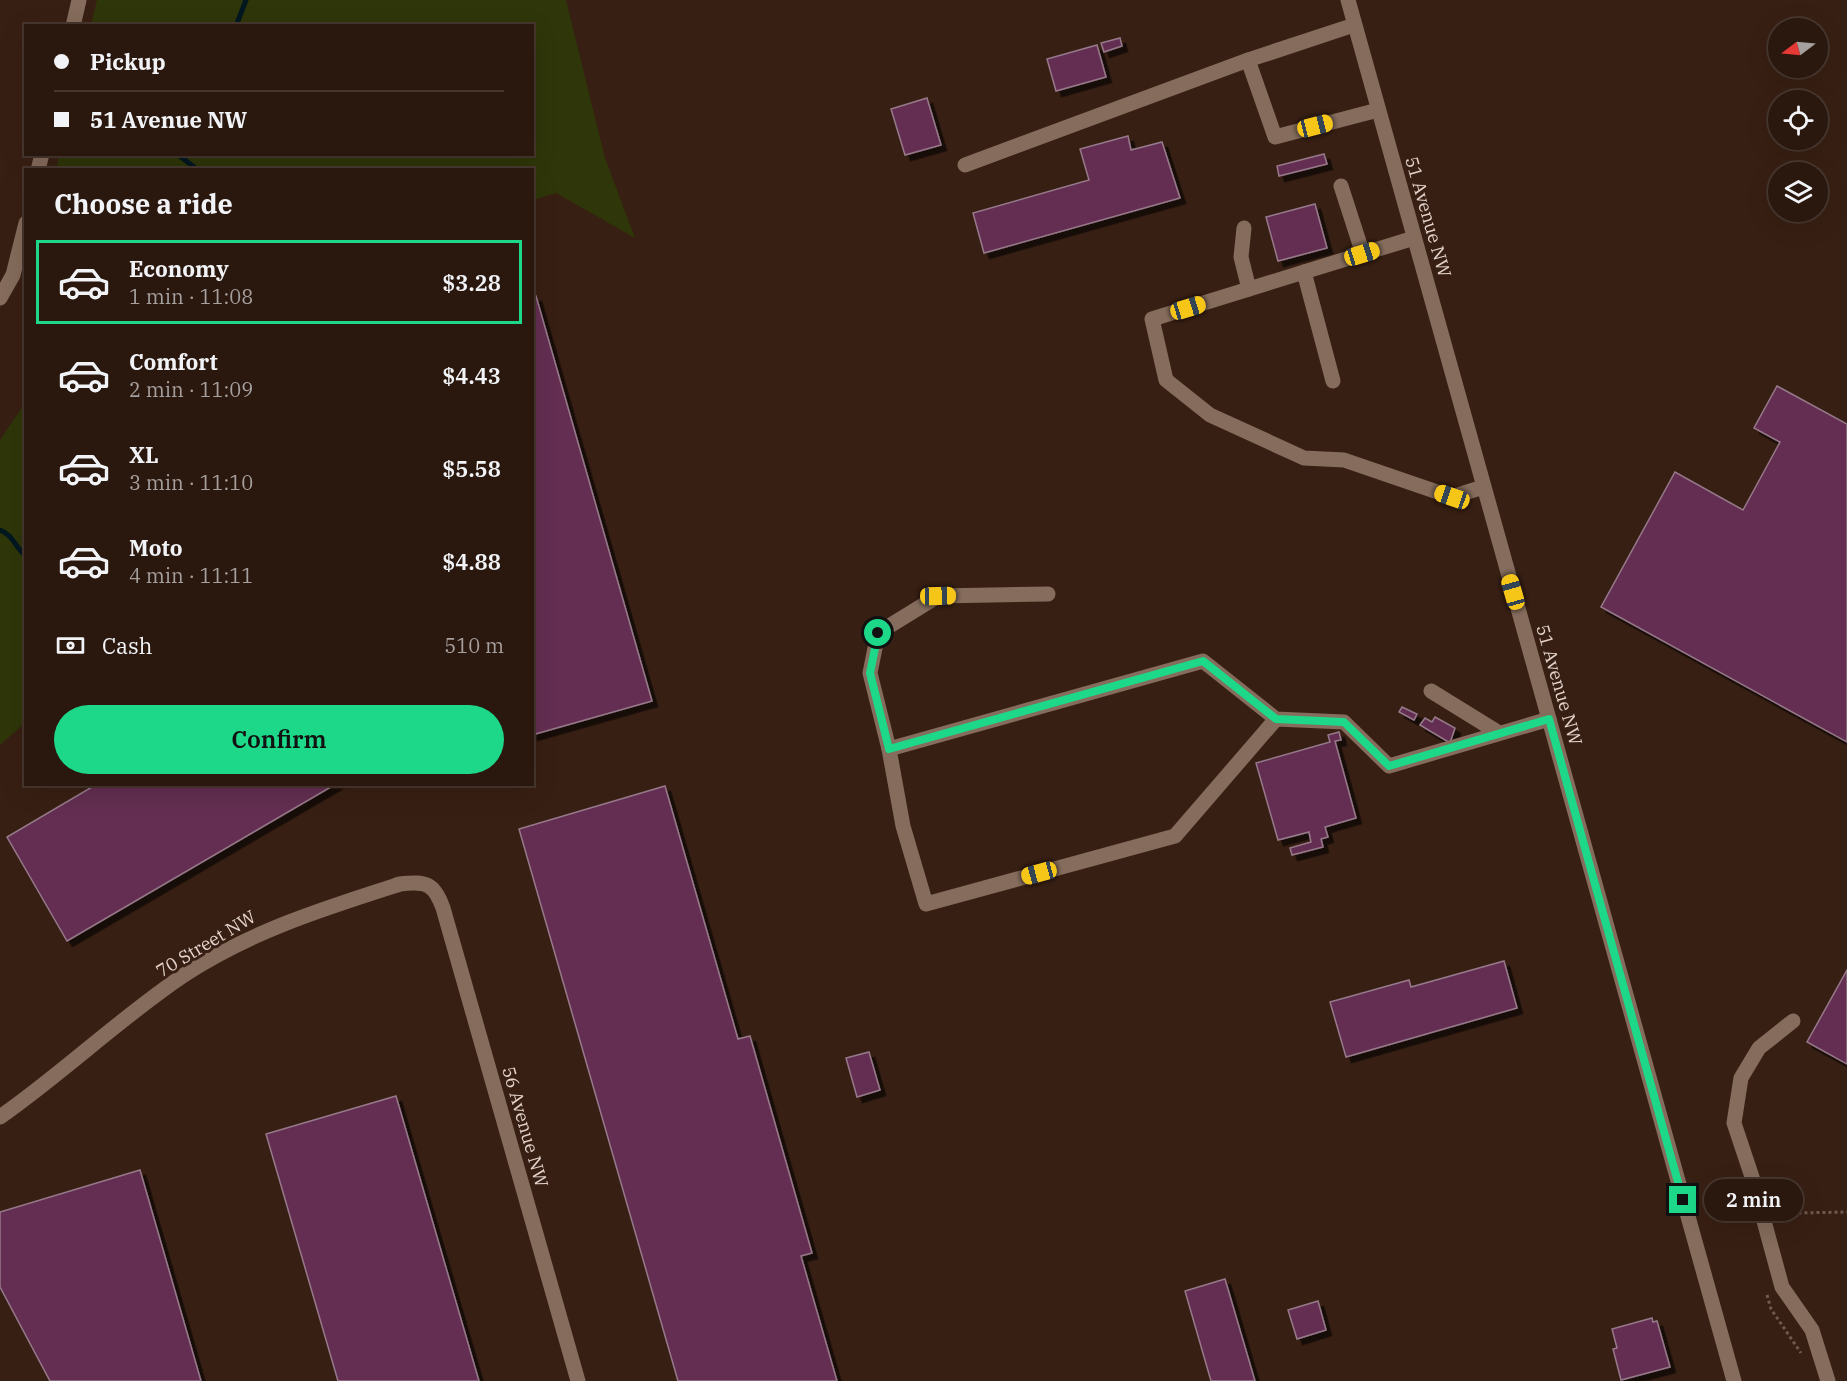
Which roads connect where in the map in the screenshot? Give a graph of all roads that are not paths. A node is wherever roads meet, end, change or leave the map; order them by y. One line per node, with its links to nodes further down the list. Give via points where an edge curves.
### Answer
1 (79, 0): 3 (street)
2 (1347, 0): 4 (street, 51 Avenue NW)
3 (73, 24)
4 (1354, 25): 5 (street); 6 (street, 51 Avenue NW)
5 (1248, 60): 6 (street, via 1275,136); 7 (street)
6 (1378, 110): 11 (street, 51 Avenue NW)
7 (965, 165)
8 (1341, 186): 12 (street)
9 (1244, 228): 14 (street, via 1241,257)
10 (24, 231): 15 (street, via 13,275)
11 (1414, 238): 12 (street); 17 (street, 51 Avenue NW)
12 (1362, 254): 13 (street)
13 (1304, 272): 14 (street); 16 (street)
14 (1250, 289): 17 (street, via 1152,319 1166,380 1210,415 1304,458 1344,460 1452,497)
15 (0, 298)
16 (1333, 381)
17 (1483, 487): 21 (street, 51 Avenue NW)
18 (1048, 594): 23 (street, via 938,596 878,633 870,673)
19 (1431, 691): 22 (street)
20 (1276, 719): 22 (street, via 1344,722 1389,766); 23 (street, via 1203,661); 23 (street, via 1175,836 926,904 903,826)
21 (1549, 719): 22 (street); 28 (street, 51 Avenue NW)
22 (1499, 733)
23 (889, 749)
24 (430, 886): 26 (street, 70 Street NW, via 416,882 400,884 258,933 183,976); 27 (street, 56 Avenue NW, via 443,908)
25 (1793, 1021): 29 (street, via 1759,1048 1741,1078 1734,1123 1782,1287 1812,1330)
26 (0, 1117)
27 (578, 1381)
28 (1734, 1381)
29 (1828, 1381)

